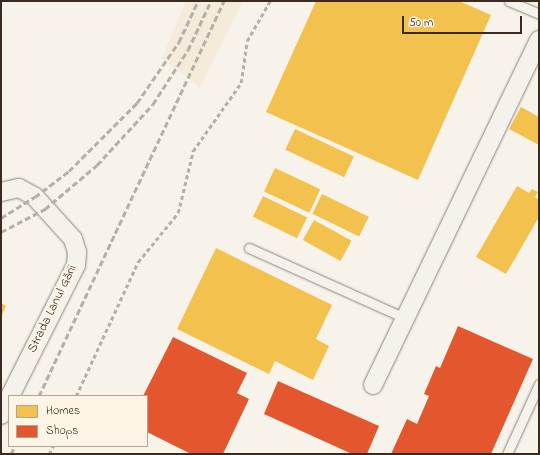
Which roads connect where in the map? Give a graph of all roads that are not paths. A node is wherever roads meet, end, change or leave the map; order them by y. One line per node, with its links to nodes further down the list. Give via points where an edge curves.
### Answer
1 (509, 1): 2 (lane)
2 (539, 14)
3 (539, 40): 6 (street)
4 (1, 192): 9 (street, Strada Lanul Gării, via 18,188 35,197 73,239 77,252 76,265)
5 (249, 248): 6 (lane)
6 (405, 318): 8 (street)
7 (539, 384): 12 (lane)
8 (373, 385)
9 (11, 395)
10 (8, 401): 11 (street)
11 (1, 415)
12 (507, 454)

